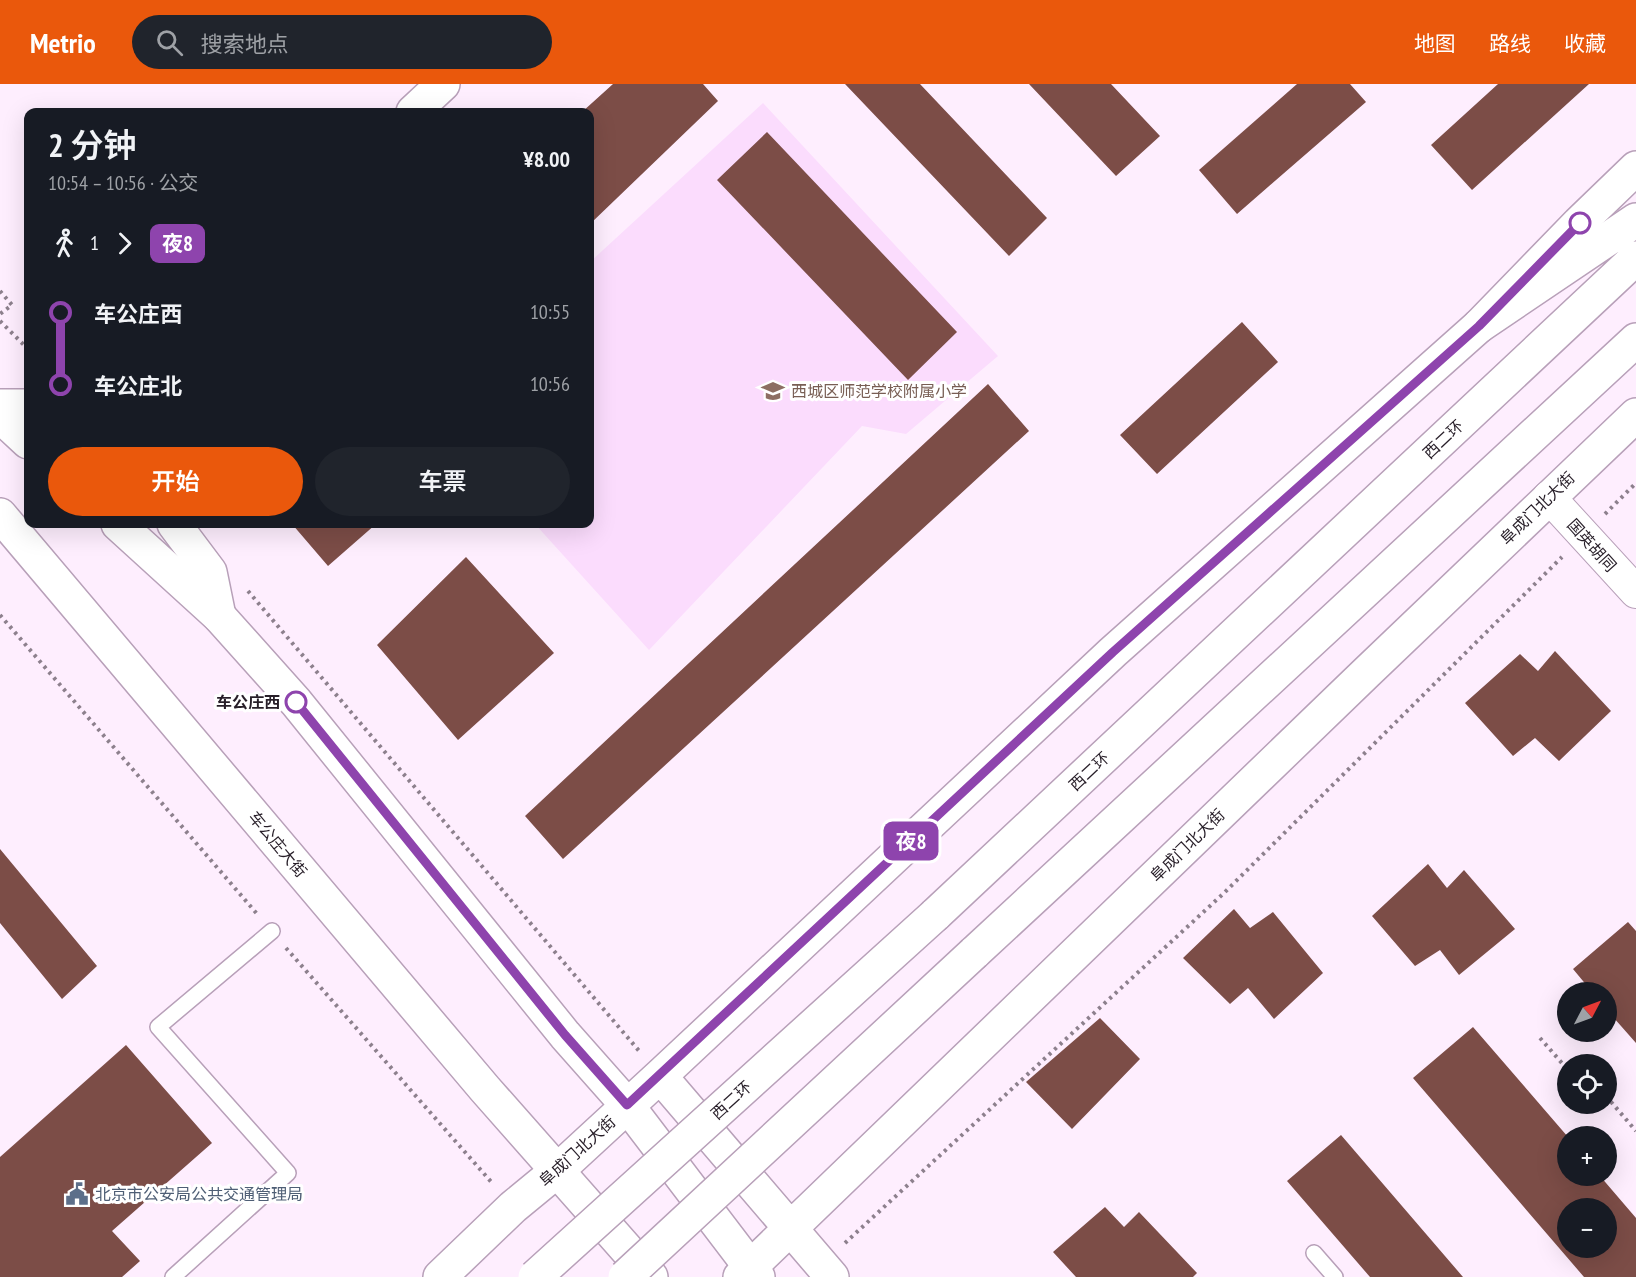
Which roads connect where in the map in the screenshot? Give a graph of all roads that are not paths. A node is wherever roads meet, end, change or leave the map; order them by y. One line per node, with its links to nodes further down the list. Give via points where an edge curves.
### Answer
1 (443, 84): 2 (main road)
2 (417, 108)
3 (1636, 168): 6 (main road, 阜成门北大街)
4 (1636, 220): 6 (main road)
5 (1636, 258): 29 (main road, 西二环, bridge, via 936,915)
6 (1479, 326): 20 (main road, 阜成门北大街, via 1113,652)
7 (1636, 340): 30 (main road, bridge)
8 (0, 406): 9 (main road)
9 (24, 406)
10 (1636, 415): 13 (main road, 阜成门北大街)
11 (0, 416): 12 (main road)
12 (24, 438)
13 (1549, 497): 17 (street, 国英胡同); 23 (main road, 阜成门北大街)
14 (3, 526): 22 (main road, 车公庄大街)
15 (122, 528): 18 (main road)
16 (177, 528): 18 (main road, via 210,572)
17 (1636, 592)
18 (219, 616): 21 (main road, via 296,702 565,1035)
19 (272, 931): 27 (lane, via 158,1027 288,1173)
20 (660, 1076): 21 (main road, 阜成门北大街); 23 (main road)
21 (627, 1105): 22 (main road, 阜成门北大街); 26 (main road)
22 (558, 1170): 28 (main road, 阜成门北大街); 31 (main road, 车公庄大街)
23 (791, 1228): 25 (main road); 26 (main road, 阜成门北大街)
24 (1314, 1253): 32 (lane)
25 (827, 1271)
26 (750, 1273)
27 (173, 1277)
28 (440, 1277)
29 (535, 1277)
30 (624, 1277)
31 (651, 1277)
32 (1335, 1277)

